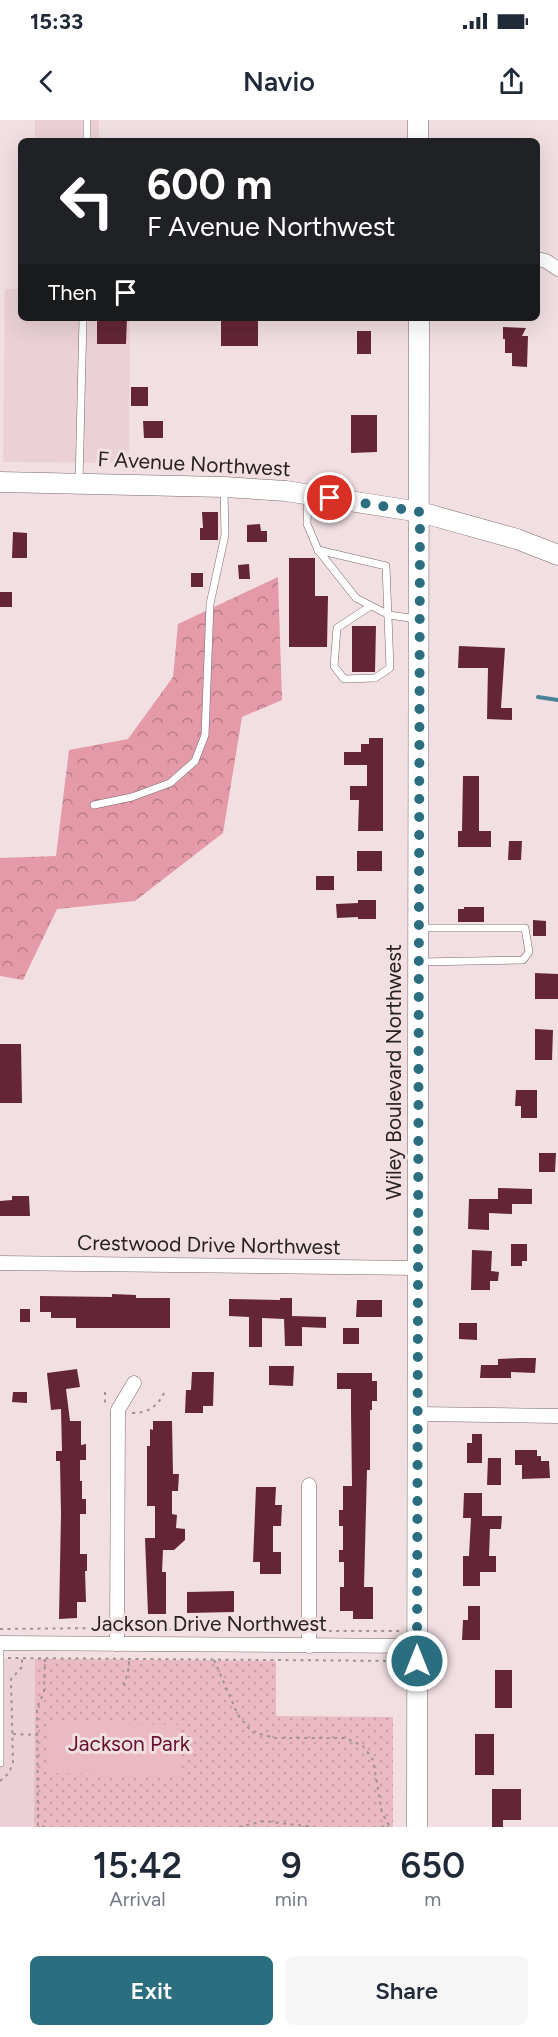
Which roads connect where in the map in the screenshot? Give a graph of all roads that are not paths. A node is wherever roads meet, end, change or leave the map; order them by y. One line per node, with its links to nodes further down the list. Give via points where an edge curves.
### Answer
1 (87, 120): 3 (lane)
2 (418, 120): 4 (street)
3 (87, 138)
4 (418, 138)
5 (540, 260): 6 (street)
6 (558, 269)
7 (83, 321): 10 (lane)
8 (420, 321): 13 (street, Wiley Boulevard Northwest)
9 (0, 482): 10 (street, F Avenue Northwest)
10 (79, 483): 11 (street, F Avenue Northwest)
11 (224, 487): 12 (street, F Avenue Northwest); 19 (lane, via 225,535 210,604 205,735 195,761 170,783)
12 (308, 495): 13 (street, F Avenue Northwest); 14 (lane, via 307,524)
13 (420, 512): 15 (street, F Avenue Northwest, via 517,539); 18 (street, Wiley Boulevard Northwest)
14 (318, 550): 16 (lane, via 356,598); 17 (lane, via 386,566)
15 (558, 555)
16 (369, 607): 17 (lane); 17 (lane, via 337,628 334,666 344,679 375,678 390,668)
17 (388, 615): 18 (lane)
18 (419, 619): 20 (street, Wiley Boulevard Northwest)
19 (94, 805)
20 (419, 928): 21 (street, Wiley Boulevard Northwest); 21 (lane, via 525,928 529,952 523,960)
21 (419, 962): 23 (street, Wiley Boulevard Northwest)
22 (0, 1263): 23 (street, Crestwood Drive Northwest)
23 (418, 1268): 25 (street, Wiley Boulevard Northwest)
24 (134, 1383): 29 (street, via 118,1410)
25 (418, 1414): 26 (street); 31 (street, Wiley Boulevard Northwest)
26 (558, 1416)
27 (309, 1485): 30 (street)
28 (0, 1643): 29 (street, Jackson Drive Northwest); 32 (lane)
29 (117, 1644): 30 (street, Jackson Drive Northwest)
30 (309, 1646): 31 (street, Jackson Drive Northwest)
31 (417, 1646): 35 (street, Wiley Boulevard Northwest)
32 (0, 1658): 33 (lane)
33 (0, 1741): 34 (lane)
34 (0, 1763)
35 (417, 1827)

